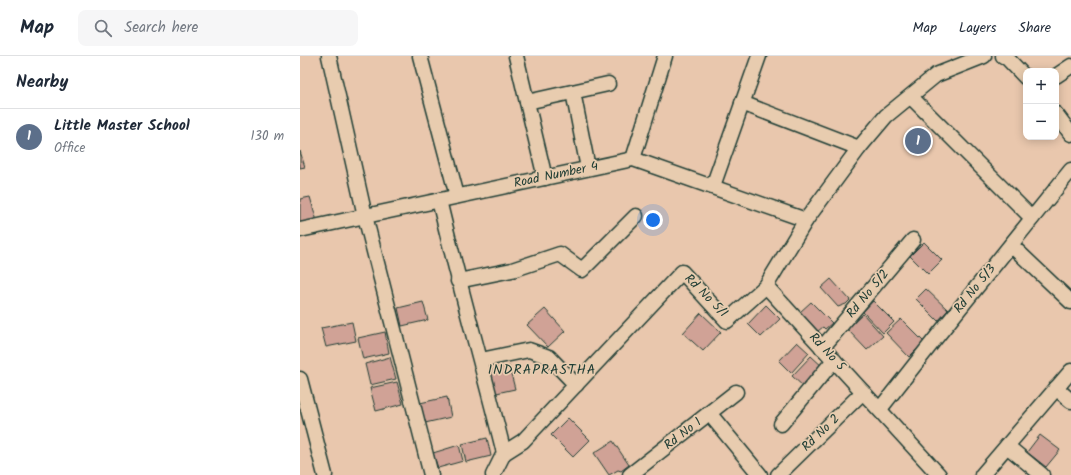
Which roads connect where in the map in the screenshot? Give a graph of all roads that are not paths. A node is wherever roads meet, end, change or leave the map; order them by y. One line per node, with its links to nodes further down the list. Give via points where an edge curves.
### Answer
1 (329, 56): 26 (street)
2 (420, 56): 24 (street)
3 (516, 56): 14 (street)
4 (665, 56): 19 (street)
5 (759, 56): 15 (street)
6 (984, 56): 13 (street, via 936,75)
7 (1003, 56): 10 (street)
8 (1071, 66): 9 (street)
9 (1059, 74)
10 (1023, 75)
11 (608, 84): 12 (street)
12 (573, 92): 14 (street); 20 (street)
13 (911, 96): 18 (street, via 886,116); 28 (street)
14 (527, 102): 22 (street)
15 (742, 103): 18 (street); 23 (street)
16 (1059, 118): 17 (street)
17 (1071, 134)
18 (859, 148): 29 (street)
19 (633, 158): 20 (street, Road Number 4); 23 (street)
20 (588, 168): 22 (street, Road Number 4)
21 (1071, 170): 28 (street, Rd No 5/3)
22 (545, 178): 24 (street, Road Number 4)
23 (713, 186): 29 (street)
24 (457, 196): 25 (street, Road Number 4)
25 (439, 200): 26 (street, Road Number 4); 33 (street)
26 (365, 216): 30 (street, Road Number 4); 54 (street)
27 (636, 216): 33 (street, via 582,270 560,254 512,270)
28 (1032, 218): 32 (street, Rd No 5/3)
29 (806, 220): 34 (street)
30 (300, 230)
31 (913, 240): 36 (street, Rd No 5/2)
32 (1011, 245): 35 (street); 46 (street, Rd No 5/3)
33 (458, 281): 37 (street)
34 (766, 286): 36 (street, Rd No 5); 41 (street, Rd No 5/1, via 728,321 682,272)
35 (1071, 302)
36 (822, 348): 38 (street, Rd No 5)
37 (481, 360): 41 (street, via 529,350 549,357); 50 (street)
38 (834, 360): 44 (street, Rd No 5); 48 (street)
39 (1071, 371): 42 (street)
40 (300, 379): 53 (street)
41 (576, 385): 50 (street, via 523,441)
42 (1056, 388): 45 (street); 49 (street)
43 (736, 392): 47 (street, Rd No 1)
44 (863, 392): 46 (street, Rd No 5); 57 (street, Rd No 2)
45 (1071, 401)
46 (880, 409): 52 (street, Rd No 5)
47 (709, 413): 51 (street, Rd No 1); 56 (street)
48 (781, 424)
49 (1007, 446): 58 (street); 59 (street)
50 (504, 453): 55 (street)
51 (638, 473)
52 (934, 473)
53 (326, 475)
54 (431, 475)
55 (493, 475)
56 (760, 475)
57 (778, 475)
58 (982, 475)
59 (1042, 475)

